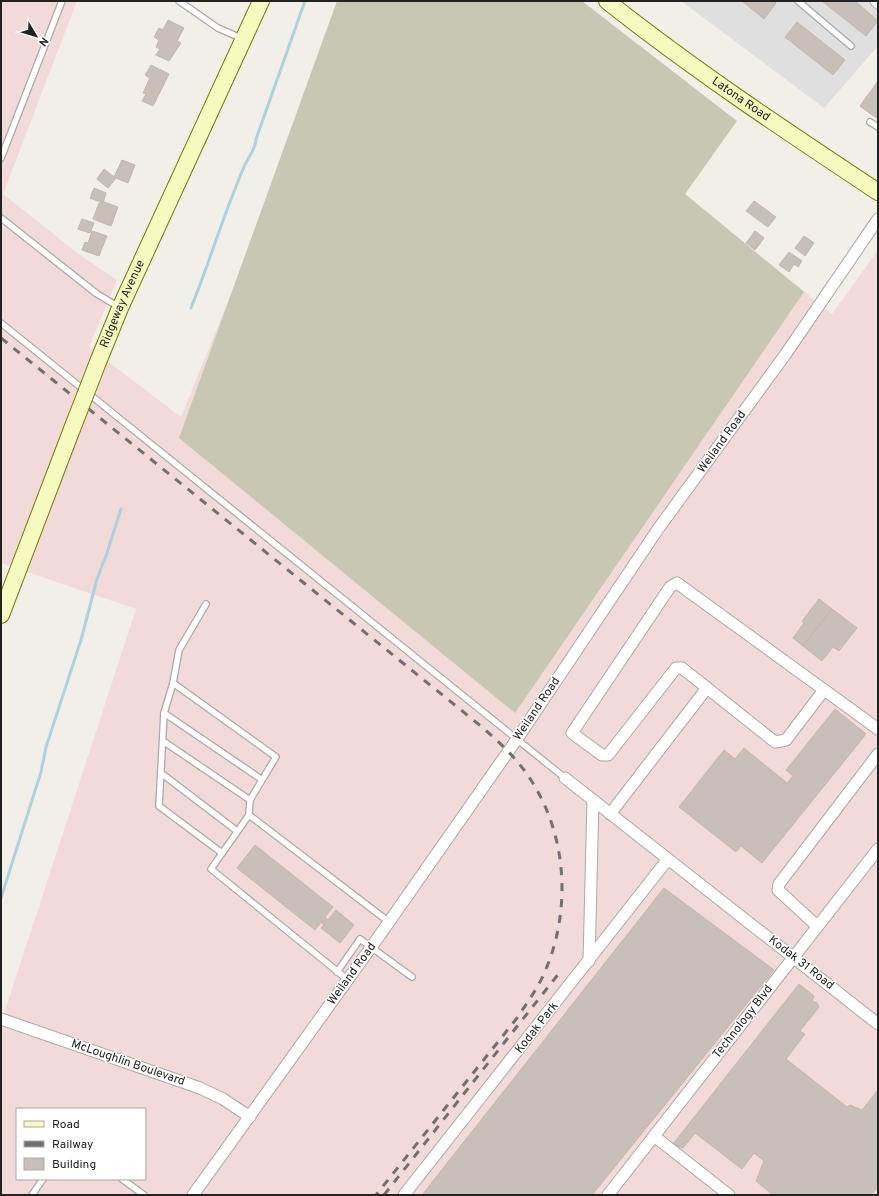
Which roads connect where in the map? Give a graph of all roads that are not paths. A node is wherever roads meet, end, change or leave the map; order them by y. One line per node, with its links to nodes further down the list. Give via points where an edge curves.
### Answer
1 (62, 1): 12 (lane)
2 (179, 1): 8 (lane, via 218,28)
3 (261, 1): 8 (main road, Ridgeway Avenue)
4 (607, 1): 13 (main road, Latona Road, via 717,84)
5 (798, 1): 9 (lane)
6 (876, 1): 7 (street)
7 (878, 3)
8 (243, 39): 16 (main road, Ridgeway Avenue)
9 (851, 46)
10 (870, 122): 11 (lane)
11 (878, 127)
12 (1, 158)
13 (878, 192)
14 (1, 218): 16 (lane, via 97,294)
15 (878, 219): 25 (street, Weiland Road, via 785,355 658,529)
16 (120, 308): 19 (main road, Ridgeway Avenue, bridge)
17 (1, 323): 25 (lane)
18 (206, 604): 20 (lane, via 179,650)
19 (1, 615)
20 (173, 683): 23 (lane); 30 (lane, via 276,757)
21 (707, 688): 22 (street, via 775,742 786,740); 22 (street, via 682,668 676,668 608,755 602,755 573,735 573,730 670,587 676,583); 33 (street)
22 (824, 690): 24 (street)
23 (164, 713): 26 (lane); 30 (lane)
24 (878, 729)
25 (517, 739): 29 (lane); 39 (street, Weiland Road)
26 (162, 740): 28 (lane); 31 (lane)
27 (878, 754): 40 (street, via 778,884 778,890)
28 (161, 772): 35 (lane); 37 (lane, via 160,806)
29 (565, 778): 32 (street, Kodak 31 Road)
30 (261, 779): 31 (lane)
31 (250, 800): 34 (lane)
32 (593, 800): 33 (street, Kodak 31 Road); 43 (street)
33 (610, 814): 38 (street, Kodak 31 Road)
34 (249, 815): 35 (lane); 39 (lane)
35 (237, 831): 37 (lane)
36 (878, 849): 40 (street, Technology Blvd)
37 (222, 853): 44 (lane, via 211,869)
38 (668, 859): 42 (street, Kodak 31 Road); 43 (street, Kodak Park)
39 (389, 922): 41 (street, Weiland Road)
40 (817, 926): 42 (street, Technology Blvd)
41 (371, 948): 44 (lane, via 360,940); 45 (lane); 46 (street, Weiland Road)
42 (793, 957): 48 (street, Kodak 31 Road); 50 (street, Technology Blvd)
43 (589, 961): 56 (street, Kodak Park)
44 (338, 972): 46 (lane)
45 (412, 976)
46 (348, 980): 49 (street, Weiland Road)
47 (1, 1019): 49 (street, McLoughlin Boulevard, via 200,1088 223,1099)
48 (878, 1024)
49 (250, 1117): 55 (street, Weiland Road)
50 (654, 1136): 57 (street, Technology Blvd); 58 (street)
51 (42, 1180): 53 (lane)
52 (123, 1180): 54 (lane)
53 (32, 1195)
54 (144, 1195)
55 (193, 1195)
56 (404, 1195)
57 (608, 1195)
58 (729, 1195)

